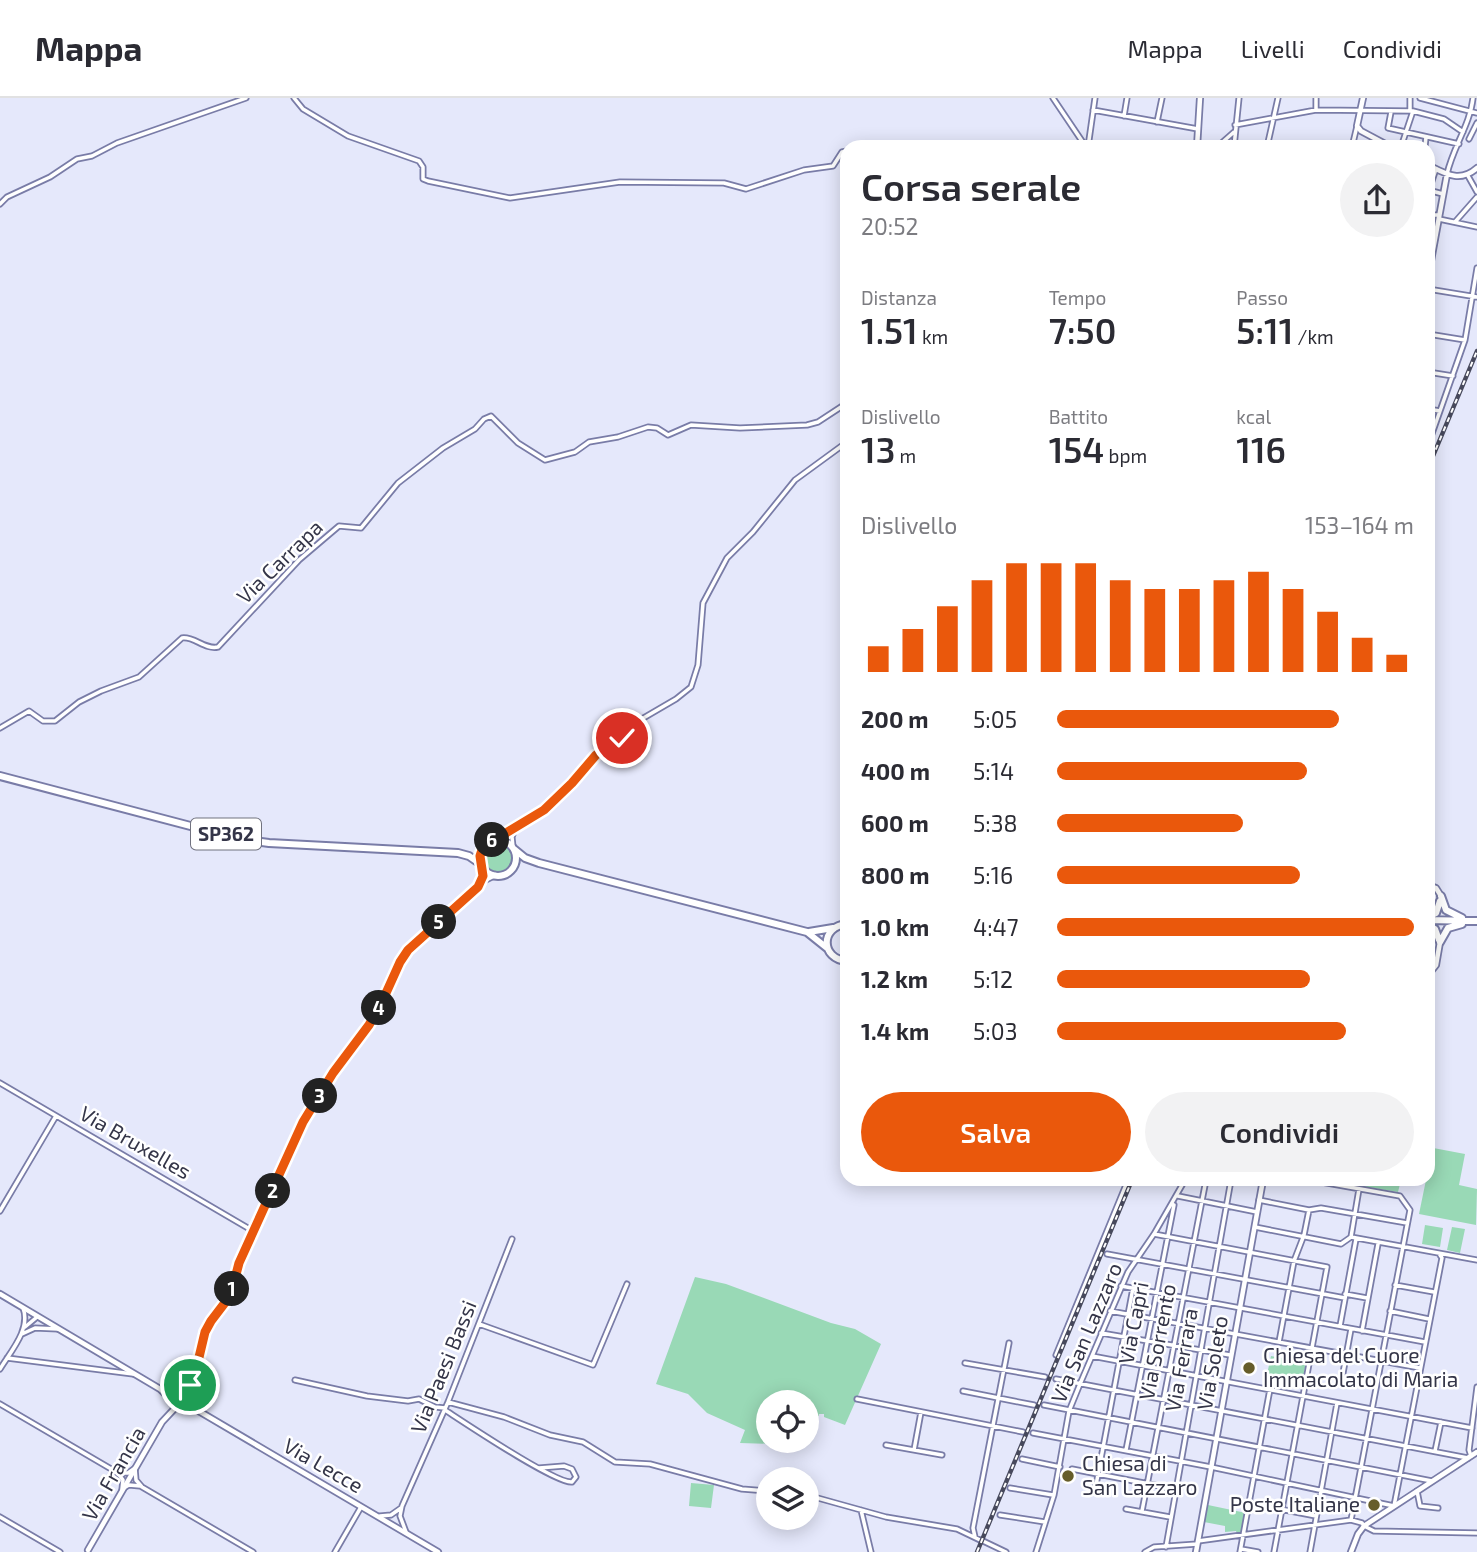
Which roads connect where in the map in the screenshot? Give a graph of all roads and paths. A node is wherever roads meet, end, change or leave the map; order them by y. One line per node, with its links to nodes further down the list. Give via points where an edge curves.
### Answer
1 (246, 98): 54 (street, via 76,159)
2 (295, 98): 45 (street, via 303,109 348,135 419,161 428,181 502,198 609,183 708,182 746,189 804,170 833,166)
3 (1053, 98): 33 (street)
4 (1095, 98): 15 (street)
5 (1127, 98): 21 (street)
6 (1162, 98): 23 (street)
7 (1200, 98): 27 (street)
8 (1239, 98): 25 (street)
9 (1278, 98): 22 (street)
10 (1316, 98): 16 (street)
11 (1363, 98): 17 (street)
12 (1409, 98): 18 (street)
13 (1421, 98): 19 (street)
14 (1473, 98): 19 (street)
15 (1093, 110): 21 (street); 34 (street)
16 (1316, 110): 17 (street); 22 (street)
17 (1360, 110): 20 (street); 26 (street)
18 (1411, 111): 20 (street); 29 (street); 30 (street, via 1444,120)
19 (1475, 111): 30 (street)
20 (1391, 112): 29 (street, via 1388,128)
21 (1124, 116): 23 (street)
22 (1272, 117): 25 (street); 38 (street)
23 (1157, 122): 27 (street)
24 (1477, 123): 32 (street)
25 (1235, 125): 28 (street)
26 (1357, 126): 39 (street); 40 (street)
27 (1198, 131): 35 (street)
28 (1234, 132): 36 (street); 37 (street)
29 (1406, 132): 31 (street); 41 (street)
30 (1463, 134): 32 (street); 44 (street)
31 (1426, 137): 42 (street); 44 (street)
32 (1469, 139): 43 (street)
33 (1082, 140)
34 (1088, 140)
35 (1197, 140)
36 (1225, 140)
37 (1234, 140)
38 (1268, 140)
39 (1354, 140)
40 (1378, 140)
41 (1403, 140)
42 (1426, 140)
43 (1477, 143)
44 (1459, 144): 49 (street)
45 (840, 155)
46 (1477, 168): 50 (street)
47 (1437, 169): 48 (street); 49 (street)
48 (1435, 174)
49 (1447, 174): 50 (street); 52 (street)
50 (1468, 176): 53 (street)
51 (1435, 192): 52 (street)
52 (1443, 194): 56 (street)
53 (1477, 194): 57 (street)
54 (0, 204)
55 (1435, 216): 56 (street)
56 (1439, 217): 57 (street); 59 (street)
57 (1455, 222): 58 (street)
58 (1477, 227)
59 (1435, 239)
60 (1477, 268): 62 (street)
61 (1435, 290): 62 (street)
62 (1475, 296): 64 (street)
63 (1435, 335): 64 (street)
64 (1465, 340): 66 (street)
65 (1435, 373): 66 (street)
66 (1453, 376): 69 (street)
67 (840, 407): 72 (street, Via Carrapa, via 813,424 691,425 668,435 648,427 589,442 575,452 545,460 518,443 491,416 398,483 361,528 339,526 299,560 218,647 181,638 139,677 79,702 55,721 43,721 29,711)
68 (1435, 410): 69 (street)
69 (1440, 411): 70 (street)
70 (1435, 425)
71 (840, 447): 74 (street, via 795,480 727,558 703,603 698,665 691,687 606,746 553,802)
72 (0, 728)
73 (0, 776): 78 (main road, SP362, via 240,839)
74 (517, 825): 75 (street); 77 (street)
75 (490, 841): 76 (main road, SP362); 77 (main road, via 505,841)
76 (483, 847): 78 (main road, SP362); 80 (main road)
77 (513, 848): 79 (main road); 81 (main road, via 516,859)
78 (458, 853): 80 (main road, SP362)
79 (539, 863): 81 (main road); 92 (main road)
80 (482, 867): 82 (main road, SP362); 83 (street)
81 (512, 869): 82 (main road)
82 (495, 875): 83 (street)
83 (478, 887): 117 (street, via 400,962 369,1025 303,1122)
84 (1435, 888): 85 (street)
85 (1441, 896): 86 (main road); 88 (main road, via 1452,915)
86 (1435, 913)
87 (1435, 921): 88 (main road)
88 (1476, 921): 93 (main road, via 1448,928)
89 (840, 926): 90 (main road)
90 (833, 928): 92 (main road); 94 (main road)
91 (1435, 929): 93 (main road)
92 (807, 932): 94 (main road)
93 (1440, 942): 96 (street)
94 (827, 948): 95 (main road)
95 (840, 959)
96 (1435, 966)
97 (0, 1083): 98 (street, Via Bruxelles)
98 (56, 1116): 112 (street); 117 (street, Via Bruxelles)
99 (1126, 1186): 182 (street)
100 (1182, 1186): 106 (street, Via San Lazzaro)
101 (1205, 1186): 108 (street, Via Sorrento)
102 (1230, 1186): 110 (street, Via Ferrara)
103 (1262, 1186): 107 (street, Via Soleto)
104 (1343, 1186): 105 (street)
105 (1359, 1189): 114 (street); 115 (street, via 1400,1196 1410,1210)
106 (1178, 1196): 108 (street); 109 (street, Via San Lazzaro)
107 (1259, 1200): 111 (street); 113 (street, Via Soleto)
108 (1202, 1201): 110 (street); 124 (street, Via Sorrento)
109 (1174, 1203): 118 (street, Via San Lazzaro); 120 (street, Via Capri)
110 (1226, 1206): 113 (street); 126 (street, Via Ferrara)
111 (1309, 1210): 114 (street); 119 (street)
112 (0, 1211)
113 (1257, 1212): 116 (street, Via Soleto)
114 (1354, 1214): 115 (street); 121 (street)
115 (1407, 1223): 127 (street)
116 (1254, 1227): 119 (street); 128 (street, Via Soleto)
117 (253, 1231): 200 (street, via 230,1293 205,1332)
118 (1154, 1234): 120 (street); 131 (street, Via San Lazzaro)
119 (1304, 1235): 121 (street, via 1341,1244); 133 (street)
120 (1167, 1237): 124 (street); 134 (street, Via Capri)
121 (1351, 1237): 123 (street)
122 (512, 1239): 162 (street, Via Paesi Bassi)
123 (1356, 1239): 125 (street); 147 (street)
124 (1194, 1242): 126 (street); 135 (street, Via Sorrento)
125 (1378, 1244): 127 (street); 149 (street)
126 (1219, 1246): 128 (street); 136 (street, Via Ferrara)
127 (1402, 1248): 130 (street); 139 (street)
128 (1249, 1252): 133 (street); 137 (street, Via Soleto)
129 (1107, 1254): 131 (street)
130 (1440, 1255): 132 (street); 144 (street)
131 (1136, 1260): 134 (street); 140 (street, Via San Lazzaro)
132 (1477, 1260)
133 (1294, 1261): 142 (street); 146 (street, via 1327,1266)
134 (1162, 1264): 135 (street); 143 (street, Via Capri)
135 (1188, 1269): 136 (street); 148 (street, Via Sorrento)
136 (1214, 1274): 137 (street); 150 (street, Via Ferrara)
137 (1244, 1279): 142 (street); 151 (street, Via Soleto)
138 (626, 1283): 162 (street, via 593,1365)
139 (1395, 1285): 144 (street); 154 (street)
140 (1121, 1286): 141 (street); 153 (street, Via San Lazzaro)
141 (1133, 1288): 143 (street); 155 (street)
142 (1289, 1288): 146 (street); 156 (street)
143 (1156, 1292): 148 (street); 158 (street, Via Capri)
144 (1435, 1293): 159 (street)
145 (0, 1294): 152 (street)
146 (1322, 1294): 147 (street); 160 (street)
147 (1345, 1296): 149 (street); 163 (street)
148 (1183, 1297): 150 (street); 161 (street, Via Sorrento)
149 (1368, 1298): 169 (street)
150 (1209, 1301): 151 (street); 166 (street, Via Ferrara)
151 (1239, 1307): 156 (street); 171 (street, Via Soleto)
152 (23, 1308): 157 (street); 164 (street)
153 (1111, 1311): 155 (street); 170 (street, Via San Lazzaro)
154 (1390, 1311): 159 (street); 172 (street)
155 (1128, 1314): 158 (street); 174 (street)
156 (1284, 1315): 160 (street); 176 (street)
157 (37, 1317): 164 (street); 165 (street); 167 (street)
158 (1151, 1318): 161 (street); 175 (street, Via Capri)
159 (1430, 1319): 177 (street)
160 (1317, 1321): 163 (street); 180 (street)
161 (1178, 1323): 166 (street); 179 (street, Via Sorrento)
162 (479, 1324): 219 (street, Via Paesi Bassi)
163 (1340, 1326): 168 (street)
164 (25, 1327): 173 (street)
165 (34, 1328): 167 (street); 173 (street)
166 (1204, 1328): 171 (street); 181 (street, Via Ferrara)
167 (58, 1329): 187 (street)
168 (1351, 1329): 169 (street); 184 (street)
169 (1362, 1331): 172 (street)
170 (1101, 1333): 174 (street); 185 (street, Via San Lazzaro)
171 (1234, 1334): 176 (street); 183 (street, Via Soleto)
172 (1386, 1334): 177 (street); 189 (street)
173 (20, 1335): 186 (street)
174 (1124, 1337): 175 (street); 188 (street)
175 (1146, 1341): 179 (street); 191 (street, Via Capri)
176 (1279, 1342): 180 (street)
177 (1425, 1342): 192 (street)
178 (1009, 1343): 194 (street)
179 (1174, 1345): 181 (street); 196 (street, Via Sorrento)
180 (1312, 1348): 184 (street); 213 (street)
181 (1200, 1350): 183 (street); 199 (street, Via Ferrara)
182 (1056, 1355)
183 (1230, 1355): 204 (street, Via Soleto)
184 (1346, 1355): 189 (street); 197 (street)
185 (1092, 1356): 188 (street); 205 (street, Via San Lazzaro)
186 (7, 1358): 193 (street); 195 (street)
187 (111, 1361): 195 (street); 198 (street)
188 (1118, 1362): 191 (street); 211 (street)
189 (1381, 1362): 192 (street); 228 (street)
190 (965, 1363): 194 (street)
191 (1142, 1366): 196 (street); 212 (street, Via Capri)
192 (1420, 1368): 233 (street)
193 (0, 1369)
194 (1004, 1370): 201 (street); 215 (street)
195 (109, 1371): 198 (street)
196 (1169, 1371): 199 (street); 218 (street, Via Sorrento)
197 (1343, 1373)
198 (134, 1374): 207 (street)
199 (1196, 1376): 204 (street); 225 (street, Via Ferrara)
200 (193, 1377): 209 (street); 214 (street); 226 (street)
201 (1045, 1377)
202 (1056, 1379): 205 (street)
203 (295, 1380): 227 (street, via 367,1396 419,1399)
204 (1226, 1382): 208 (street); 230 (street, Via Soleto)
205 (1080, 1384): 211 (street); 229 (street, Via San Lazzaro)
206 (1477, 1387): 241 (street)
207 (160, 1388): 209 (street); 217 (street)
208 (1270, 1390): 213 (street); 235 (street)
209 (177, 1391): 214 (street, Via Lecce); 217 (street)
210 (963, 1391): 215 (street)
211 (1113, 1392): 212 (street); 234 (street)
212 (1136, 1396): 218 (street); 237 (street, Via Capri)
213 (1303, 1396): 220 (street); 238 (street)
214 (184, 1397): 224 (street); 226 (street, Via Lecce)
215 (999, 1398): 222 (street); 239 (street)
216 (857, 1399): 231 (street)
217 (170, 1400): 224 (street); 232 (street)
218 (1163, 1400): 225 (street); 240 (street, Via Sorrento)
219 (448, 1402): 227 (street, Via Paesi Bassi); 283 (street, via 583,1442 615,1462 650,1464)
220 (1337, 1403): 228 (street); 242 (street)
221 (0, 1404): 273 (street)
222 (1034, 1405)
223 (1044, 1405): 229 (street)
224 (178, 1406): 226 (street, Via Lecce); 232 (street)
225 (1190, 1406): 230 (street); 245 (street, Via Ferrara)
226 (192, 1408): 290 (street, Via Lecce)
227 (445, 1409): 268 (street); 296 (street, Via Paesi Bassi)
228 (1372, 1409): 233 (street); 246 (street)
229 (1069, 1410): 234 (street); 247 (street, Via San Lazzaro)
230 (1221, 1411): 235 (street); 248 (street, Via Soleto)
231 (921, 1412): 239 (street); 253 (street)
232 (167, 1414): 267 (street, Via Francia)
233 (1411, 1417): 236 (street); 250 (street)
234 (1108, 1418): 237 (street); 251 (street)
235 (1264, 1418): 238 (street); 252 (street)
236 (1441, 1422): 241 (street); 255 (street)
237 (1131, 1423): 240 (street); 254 (street, Via Capri)
238 (1298, 1425): 242 (street); 257 (street)
239 (993, 1426): 243 (street); 307 (street)
240 (1158, 1428): 245 (street); 259 (street, Via Sorrento)
241 (1472, 1428): 260 (street)
242 (1332, 1431): 246 (street); 262 (street)
243 (1023, 1432)
244 (1032, 1433): 247 (street)
245 (1185, 1433): 248 (street); 263 (street, Via Ferrara)
246 (1367, 1438): 250 (street); 266 (street)
247 (1065, 1439): 251 (street); 264 (street, Via San Lazzaro)
248 (1216, 1439): 252 (street); 265 (street, Via Soleto)
249 (886, 1445): 253 (street)
250 (1405, 1445): 255 (street); 271 (street)
251 (1103, 1446): 254 (street); 270 (street)
252 (1259, 1447): 257 (street); 272 (street)
253 (914, 1450): 258 (street)
254 (1126, 1450): 259 (street)
255 (1435, 1451): 260 (street)
256 (1477, 1452): 260 (street)
257 (1292, 1454): 262 (street); 275 (street)
258 (942, 1455)
259 (1153, 1455): 263 (street); 277 (street, Via Sorrento)
260 (1469, 1457): 274 (street)
261 (1022, 1459): 264 (street)
262 (1327, 1460): 266 (street); 282 (street)
263 (1181, 1461): 265 (street); 281 (street, Via Ferrara)
264 (1060, 1467): 285 (street, Via San Lazzaro)
265 (1211, 1467): 272 (street); 314 (street, Via Soleto)
266 (1361, 1467): 271 (street); 286 (street)
267 (135, 1468): 273 (street, Via Francia); 276 (street)
268 (539, 1468): 268 (street, via 564,1466 576,1477 565,1483)
269 (1072, 1469): 270 (street)
270 (1098, 1474): 277 (street); 278 (street)
271 (1399, 1474): 274 (street); 289 (street)
272 (1254, 1476): 275 (street); 288 (street)
273 (125, 1477): 276 (street); 280 (street, Via Francia)
274 (1432, 1481): 284 (street)
275 (1287, 1482): 282 (street); 293 (street)
276 (135, 1483): 280 (street); 319 (street)
277 (1147, 1484): 281 (street); 295 (street, Via Sorrento)
278 (1096, 1485)
279 (1010, 1488): 285 (street)
280 (122, 1489): 316 (street, Via Francia)
281 (1175, 1489): 301 (street, Via Ferrara)
282 (1321, 1489): 286 (street); 298 (street)
283 (756, 1491)
284 (1417, 1491): 289 (street); 291 (street, via 1420,1506)
285 (1054, 1495): 303 (street, Via San Lazzaro)
286 (1356, 1496): 289 (street); 302 (street)
287 (819, 1498): 294 (street)
288 (1249, 1503): 293 (street); 312 (street)
289 (1394, 1506): 306 (street)
290 (361, 1507): 300 (street, Via Lecce); 320 (street)
291 (1438, 1507)
292 (1126, 1509): 295 (street)
293 (1282, 1509): 298 (street); 308 (street)
294 (861, 1510): 309 (street); 322 (street)
295 (1142, 1511): 301 (street)
296 (398, 1514): 300 (street); 304 (street, Via Paesi Bassi); 311 (street)
297 (1000, 1515): 303 (street)
298 (1317, 1516): 305 (street)
299 (0, 1517): 318 (street)
300 (378, 1517): 304 (street, Via Lecce)
301 (1170, 1517): 315 (street, Via Ferrara)
302 (1351, 1520): 305 (street); 306 (street)
303 (1045, 1522): 324 (street, Via San Lazzaro)
304 (392, 1525): 311 (street, Via Lecce)
305 (1314, 1526): 308 (street); 329 (street)
306 (1364, 1526): 310 (street, via 1374,1531); 330 (street)
307 (973, 1528): 309 (street); 313 (street)
308 (1278, 1530): 312 (street); 328 (street)
309 (964, 1531): 313 (street)
310 (1477, 1533)
311 (407, 1534): 321 (street, Via Lecce)
312 (1244, 1535): 314 (street); 317 (street)
313 (979, 1539): 323 (street)
314 (1198, 1543): 315 (street); 326 (street, Via Soleto)
315 (1166, 1546): 325 (street)
316 (87, 1551)
317 (1240, 1551): 327 (street)
318 (60, 1552)
319 (253, 1552)
320 (335, 1552)
321 (438, 1552)
322 (871, 1552)
323 (1006, 1552)
324 (1036, 1552)
325 (1145, 1552)
326 (1196, 1552)
327 (1258, 1552)
328 (1274, 1552)
329 (1310, 1552)
330 (1352, 1552)

